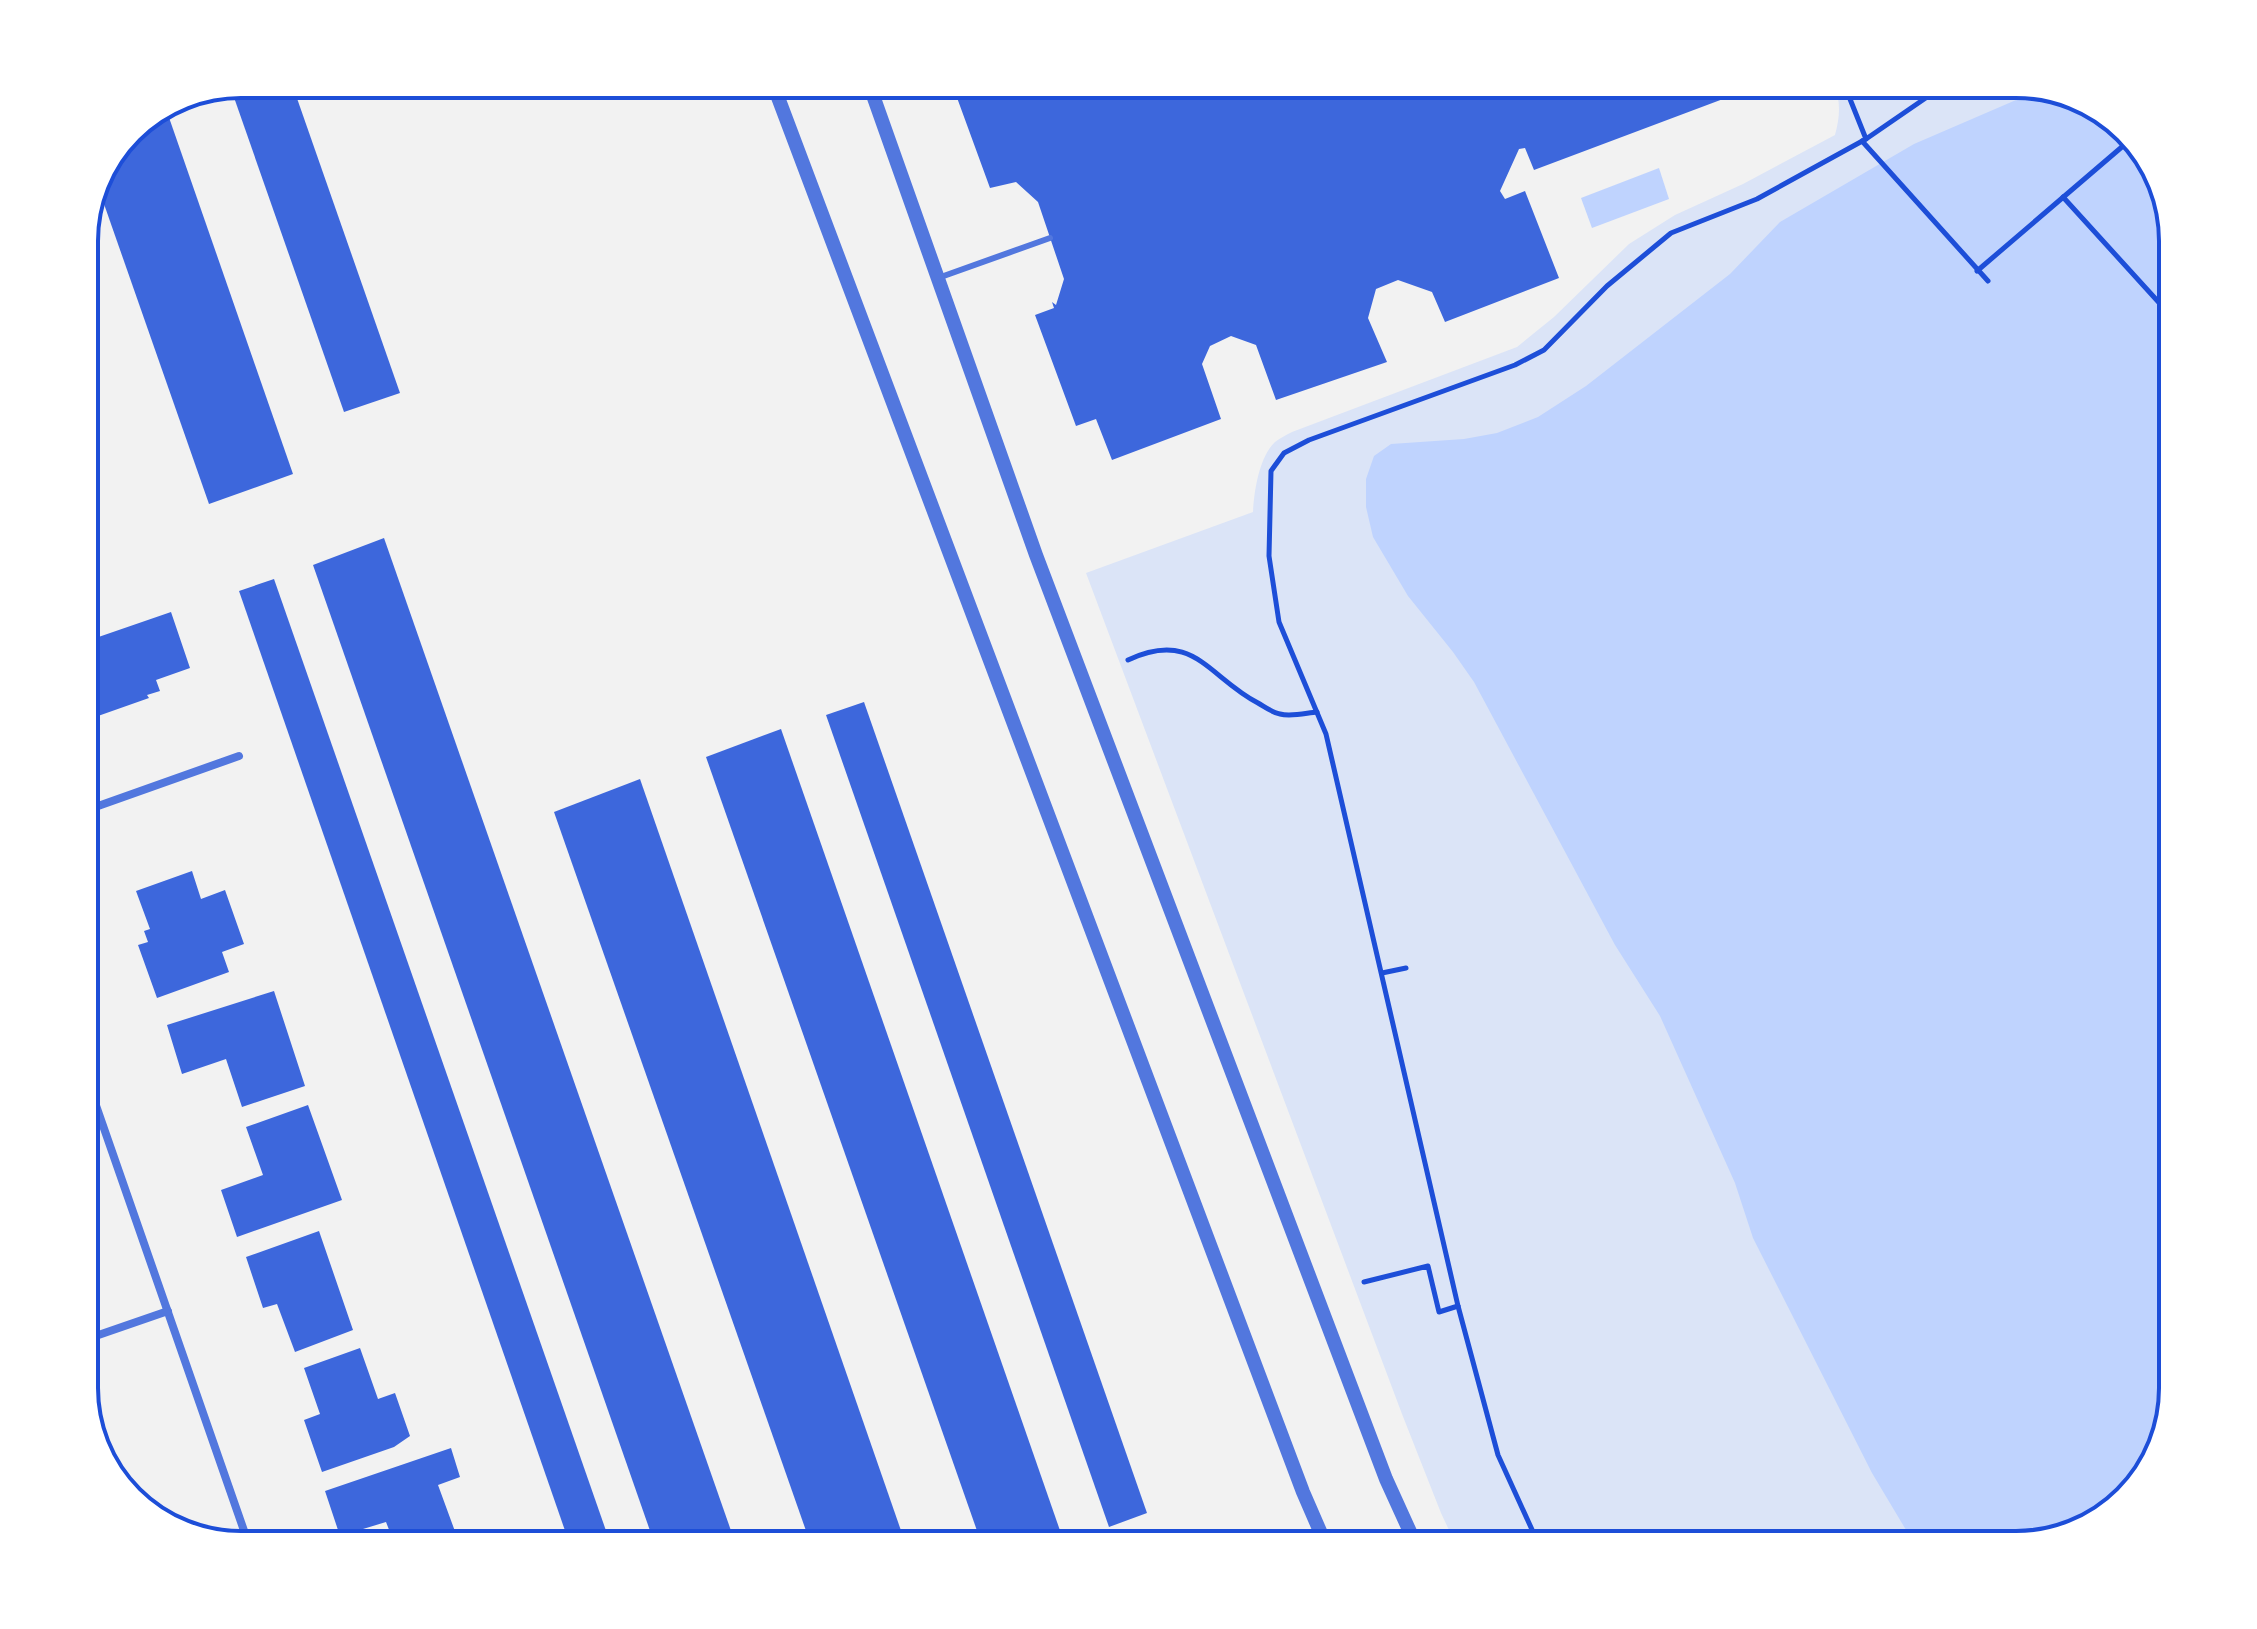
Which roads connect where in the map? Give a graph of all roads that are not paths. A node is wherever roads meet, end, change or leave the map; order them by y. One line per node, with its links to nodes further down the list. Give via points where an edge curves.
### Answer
1 (778, 98): 11 (street)
2 (874, 98): 4 (street)
3 (1050, 238): 4 (lane)
4 (938, 278): 12 (street, via 1036,555)
5 (239, 756): 6 (street)
6 (98, 806)
7 (98, 1111): 8 (street)
8 (168, 1311): 9 (street); 10 (street)
9 (98, 1335)
10 (244, 1531)
11 (1321, 1531)
12 (1410, 1531)

